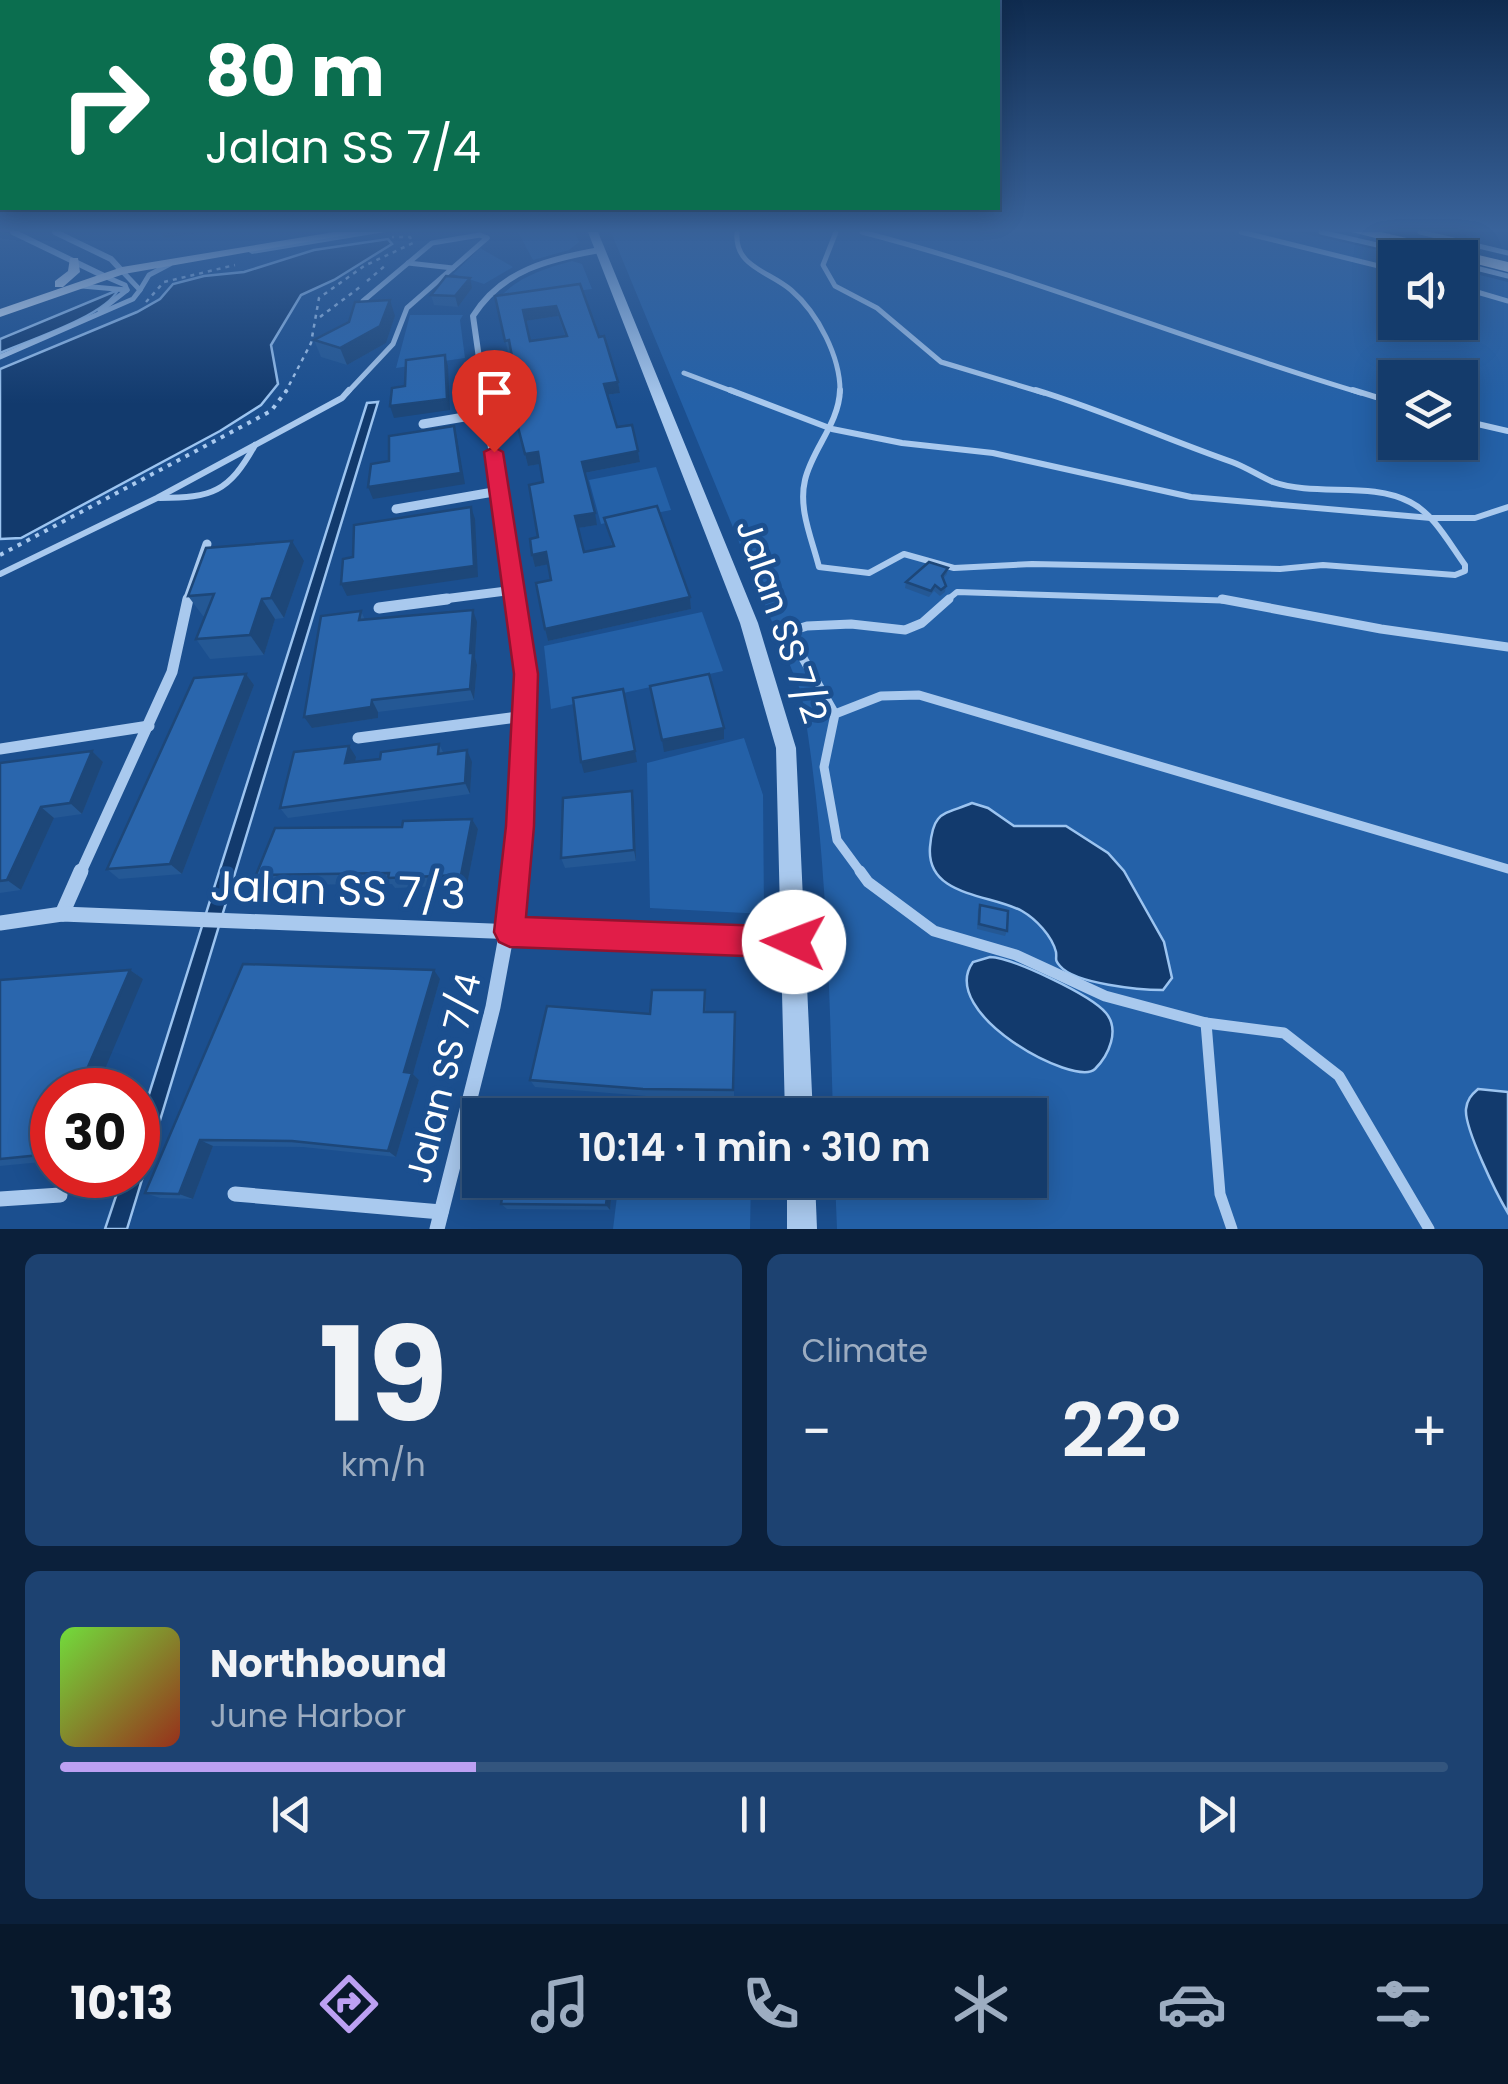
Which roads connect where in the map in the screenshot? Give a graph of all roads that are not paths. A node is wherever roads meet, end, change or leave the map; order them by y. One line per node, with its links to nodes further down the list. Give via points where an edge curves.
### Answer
1 (53, 289): 17 (main road)
2 (124, 289): 10 (lane)
3 (376, 289): 14 (lane, via 363,301)
4 (428, 289): 16 (lane)
5 (491, 289): 22 (street, Jalan SS 7/4, via 473,316)
6 (616, 289): 47 (street, Jalan SS 7/2, via 749,623 786,748)
7 (790, 289): 25 (lane, via 826,336 838,368)
8 (838, 289): 32 (lane, via 883,311 941,362 1078,403 1274,482 1394,495)
9 (1050, 289): 21 (lane)
10 (127, 290): 18 (lane)
11 (140, 290): 18 (lane, via 134,299)
12 (1478, 292): 13 (lane)
13 (1508, 301)
14 (368, 308)
15 (391, 308): 16 (lane)
16 (407, 308): 27 (lane, via 393,344 342,398)
17 (0, 310)
18 (57, 334): 19 (lane)
19 (0, 357)
20 (684, 374): 25 (lane)
21 (1378, 398)
22 (488, 414): 23 (street); 28 (street, Jalan SS 7/4)
23 (423, 424)
24 (1478, 424): 26 (lane)
25 (832, 430): 32 (lane, via 993,454 1191,497); 32 (lane, via 803,491 819,568 869,574 904,554 954,568 1323,565 1466,572)
26 (1508, 432)
27 (255, 445): 29 (lane); 29 (lane, via 239,476 216,493)
28 (499, 491): 31 (street); 35 (street, Jalan SS 7/4)
29 (157, 498): 34 (lane)
30 (1508, 508): 32 (lane, via 1474,518)
31 (396, 509)
32 (1431, 518)
33 (206, 544): 40 (street, via 172,672)
34 (0, 574)
35 (514, 590): 36 (street); 39 (street, Jalan SS 7/4)
36 (379, 608)
37 (1508, 647): 38 (lane, via 1225,599 957,592 905,630 850,624 788,632)
38 (836, 714): 43 (lane, via 881,696 919,695); 48 (lane, via 824,767 837,840 868,882 934,931 1016,954 1105,996)
39 (525, 716): 41 (street); 46 (street, Jalan SS 7/4)
40 (149, 726): 42 (street); 44 (street)
41 (358, 738)
42 (0, 749)
43 (1508, 869)
44 (62, 914): 45 (street, Jalan SS 7/3); 46 (street, Jalan SS 7/3)
45 (0, 922)
46 (510, 932): 47 (street, Jalan SS 7/3); 54 (street, Jalan SS 7/4)
47 (794, 942): 49 (street, Jalan SS 7/2)
48 (1206, 1023): 56 (lane, via 1220,1194); 57 (lane, via 1284,1033 1339,1076)
49 (799, 1098)
50 (235, 1194): 54 (street)
51 (30, 1198): 53 (street)
52 (801, 1198): 55 (street)
53 (0, 1200)
54 (439, 1221)
55 (802, 1229)
56 (1232, 1229)
57 (1428, 1229)

